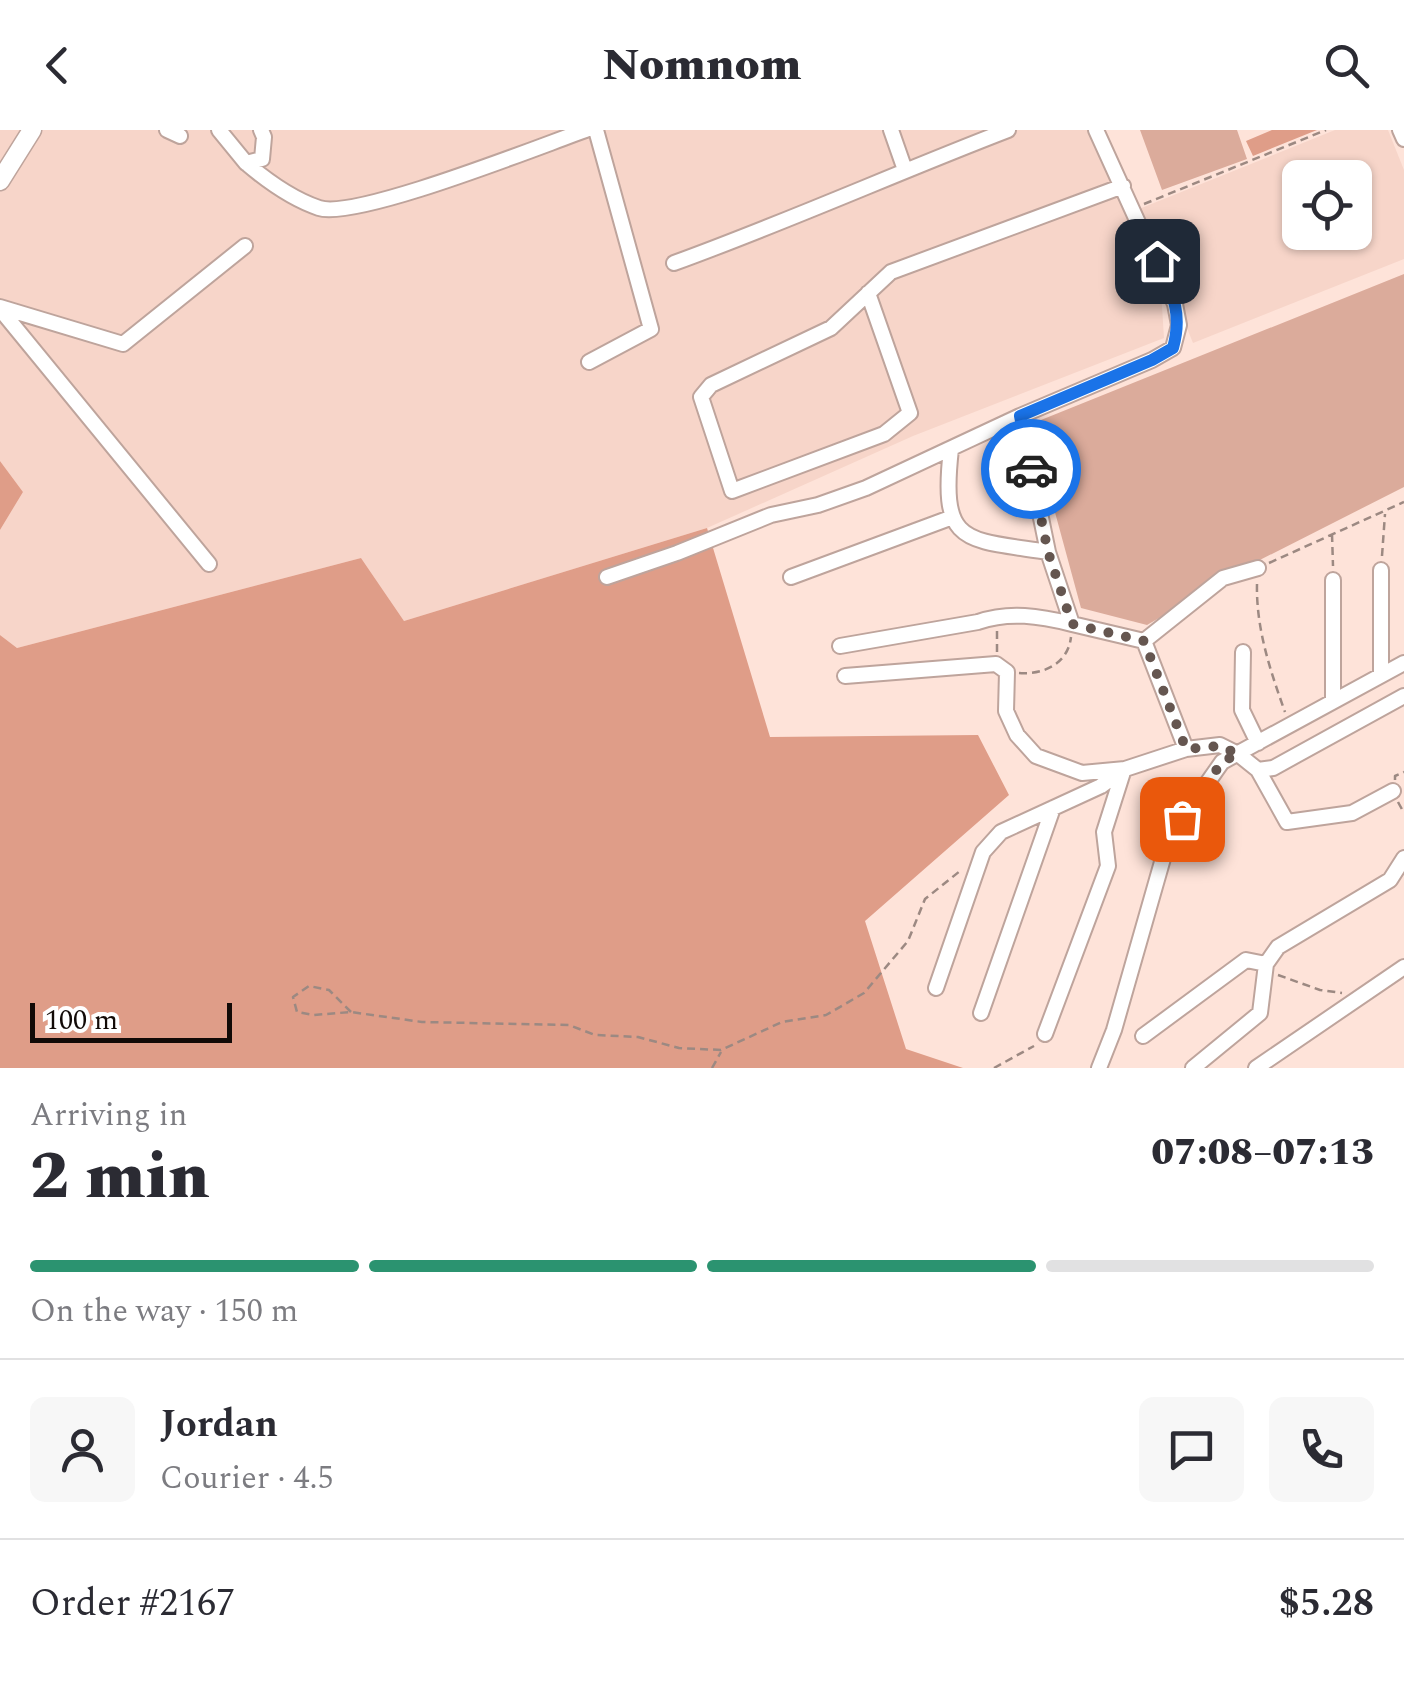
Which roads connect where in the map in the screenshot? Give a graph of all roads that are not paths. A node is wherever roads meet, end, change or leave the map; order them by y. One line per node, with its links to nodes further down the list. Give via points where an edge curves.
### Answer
1 (29, 130): 13 (main road)
2 (220, 130): 11 (street)
3 (260, 130): 11 (street, via 262,159)
4 (586, 130): 11 (street, via 350,208 321,209)
5 (596, 130): 19 (street, via 651,329)
6 (891, 130): 12 (street)
7 (1008, 130): 12 (street)
8 (1096, 130): 14 (street)
9 (1400, 130): 10 (street)
10 (1404, 139)
11 (246, 163)
12 (905, 170): 16 (street)
13 (0, 182)
14 (1123, 186): 17 (street, via 891,272); 20 (street, via 1175,304 1173,348)
15 (245, 246): 18 (street, via 123,344)
16 (674, 263)
17 (868, 293): 17 (street, via 910,413 884,434 732,491 701,397 712,385 830,328)
18 (0, 308): 24 (street)
19 (589, 362)
20 (1020, 416): 21 (street); 23 (street)
21 (950, 449): 22 (street); 27 (street, via 866,488 771,515)
22 (950, 518): 23 (street, via 970,540); 28 (street)
23 (1048, 552): 30 (street)
24 (209, 564)
25 (1258, 568): 31 (street, via 1222,578)
26 (1381, 570): 36 (street)
27 (607, 577)
28 (791, 577)
29 (1333, 580): 38 (street)
30 (1072, 624): 31 (street); 32 (street, via 997,615)
31 (1144, 641): 40 (street)
32 (840, 646)
33 (1243, 652): 39 (street, via 1242,710)
34 (1404, 662): 36 (street)
35 (845, 676): 42 (street, via 1002,668 1006,711 1036,756 1082,772)
36 (1380, 676): 38 (street)
37 (1404, 696): 43 (street)
38 (1333, 702): 39 (street)
39 (1258, 743): 41 (street)
40 (1186, 749): 41 (street, via 1220,746); 42 (street)
41 (1238, 754): 43 (street); 53 (street, via 1222,762 1164,855)
42 (1125, 768): 45 (street); 51 (street, via 1104,832 1108,866)
43 (1258, 770): 44 (street, via 1287,822 1352,813)
44 (1393, 791)
45 (1053, 808): 49 (street, via 1001,832 983,852); 50 (street)
46 (1404, 858): 47 (street, via 1390,880 1278,947)
47 (1266, 964): 52 (street, via 1246,960); 54 (street, via 1260,1014)
48 (1404, 967): 55 (street)
49 (936, 988)
50 (981, 1012)
51 (1046, 1034)
52 (1142, 1036)
53 (1099, 1068)
54 (1193, 1068)
55 (1256, 1068)

